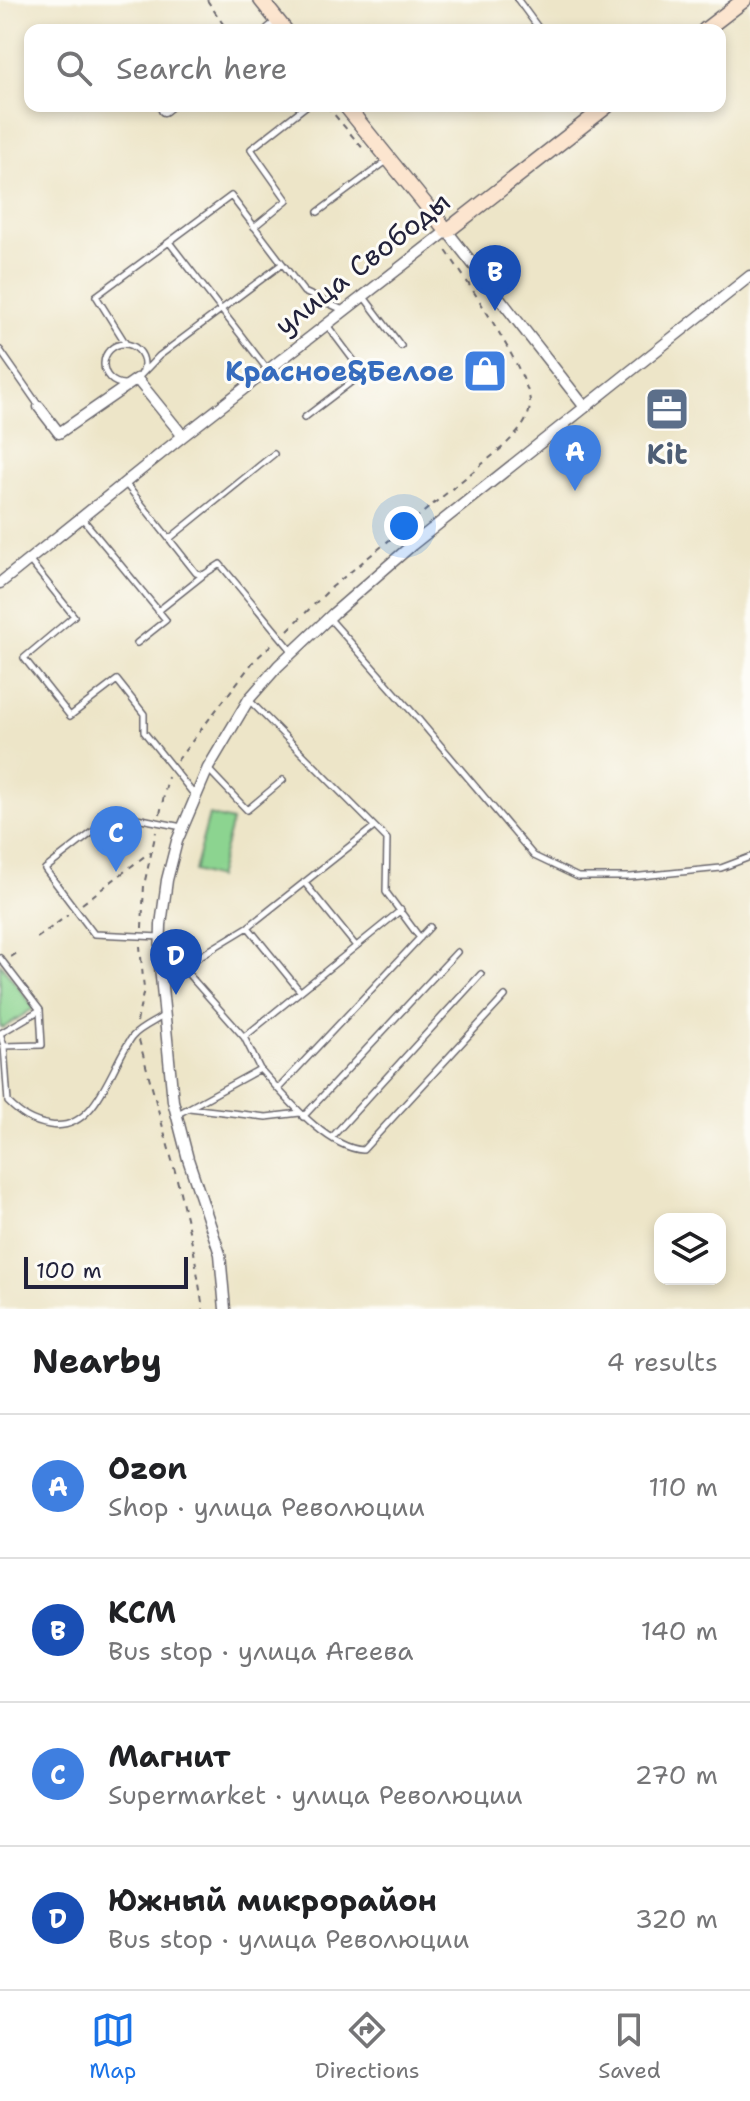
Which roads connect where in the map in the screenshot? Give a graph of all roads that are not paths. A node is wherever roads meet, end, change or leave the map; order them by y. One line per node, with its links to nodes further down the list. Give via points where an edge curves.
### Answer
1 (261, 0): 4 (street)
2 (518, 0): 5 (lane)
3 (744, 0): 6 (street)
4 (276, 24)
5 (536, 24)
6 (713, 24)
7 (298, 112): 12 (lane, via 251,149 287,200)
8 (350, 112): 10 (street)
9 (599, 112): 13 (street, улица Свободы)
10 (384, 163): 11 (lane); 13 (street)
11 (318, 212)
12 (254, 227): 14 (lane, via 231,196); 15 (lane)
13 (442, 234): 17 (street, улица Свободы); 26 (street)
14 (169, 242): 18 (lane); 21 (lane, via 96,296)
15 (282, 264): 18 (lane); 19 (lane, via 304,292)
16 (750, 276): 26 (street)
17 (363, 296): 19 (street, улица Свободы); 22 (lane)
18 (221, 309): 24 (lane); 25 (lane)
19 (344, 311): 20 (street, улица Свободы)
20 (327, 324): 24 (street, улица Свободы); 28 (lane, via 363,373)
21 (126, 344): 25 (lane, via 141,355 143,368); 25 (lane, via 108,351 105,370 118,383)
22 (401, 346)
23 (0, 350): 27 (lane)
24 (268, 369): 29 (street, улица Свободы)
25 (137, 379): 27 (street, via 59,433); 29 (street)
26 (584, 406): 38 (street)
27 (39, 407)
28 (304, 418)
29 (183, 436): 31 (street, улица Свободы)
30 (274, 454): 33 (lane)
31 (125, 482): 32 (street, улица Свободы); 33 (lane)
32 (81, 517): 34 (street, улица Свободы); 37 (lane)
33 (169, 539): 35 (lane)
34 (29, 560): 36 (street, улица Свободы); 44 (lane, via 74,616 24,658 70,716 117,680 144,714 144,732)
35 (203, 575): 37 (lane); 40 (lane, via 220,564)
36 (0, 583)
37 (158, 611): 39 (lane, via 166,620)
38 (329, 618): 40 (street); 47 (lane, via 534,856 578,877 721,868)
39 (137, 643)
40 (293, 652): 41 (street)
41 (249, 699): 42 (street); 45 (lane)
42 (208, 768): 43 (lane, via 247,810); 44 (street)
43 (283, 780)
44 (196, 797): 46 (street)
45 (374, 827): 48 (lane); 49 (lane, via 387,839 386,892)
46 (183, 828): 52 (street, via 167,880); 52 (lane, via 116,814 45,869 94,934)
47 (750, 857)
48 (304, 882): 50 (lane); 54 (lane)
49 (401, 910): 53 (lane); 54 (lane)
50 (248, 927): 58 (lane); 60 (lane)
51 (430, 927): 53 (lane)
52 (161, 937): 57 (street)
53 (420, 938): 68 (lane)
54 (356, 946): 60 (lane)
55 (457, 952): 71 (lane)
56 (2, 961): 62 (lane)
57 (160, 966): 58 (lane); 63 (street)
58 (182, 967): 65 (lane)
59 (481, 974): 72 (lane)
60 (300, 991): 65 (lane)
61 (505, 996): 72 (lane, via 363,1150 350,1149)
62 (40, 1010): 64 (lane); 66 (lane, via 42,1045)
63 (164, 1015): 66 (lane, via 137,1033 98,1099 79,1120 60,1126 20,1115 8,1102); 70 (street)
64 (1, 1033): 66 (lane)
65 (244, 1037): 67 (lane)
66 (4, 1046)
67 (260, 1069): 68 (lane); 69 (lane)
68 (278, 1089): 71 (lane)
69 (188, 1108): 70 (lane); 71 (lane, via 266,1117)
70 (177, 1115): 73 (street, via 220,1254)
71 (302, 1115): 72 (lane)
72 (332, 1137)
73 (225, 1309)

